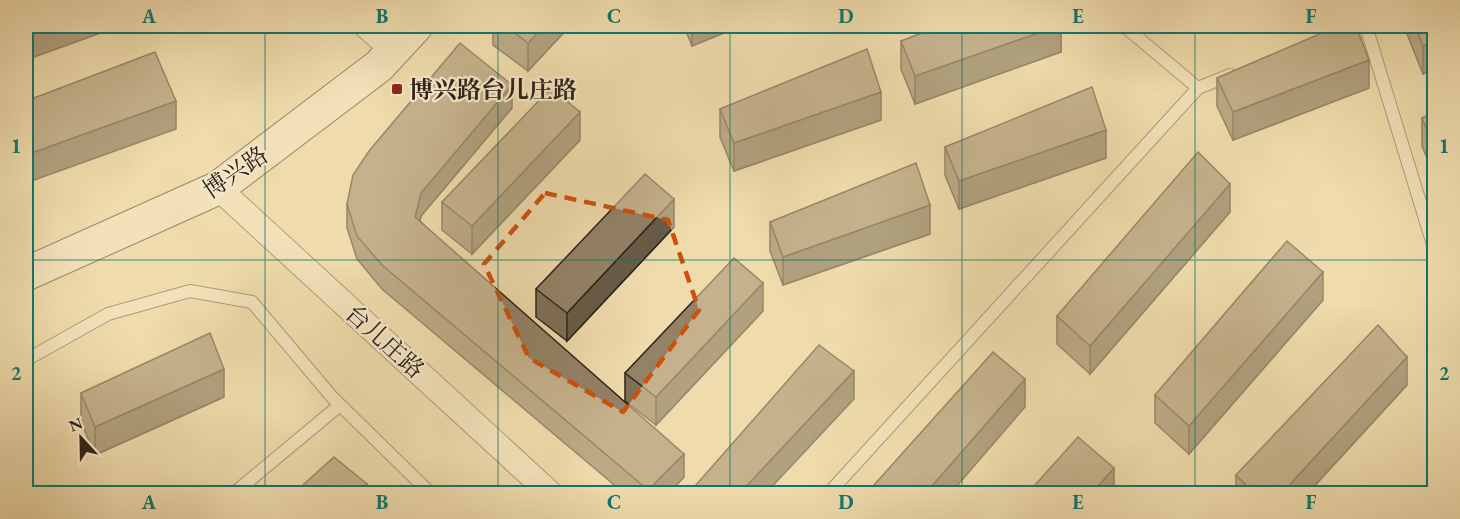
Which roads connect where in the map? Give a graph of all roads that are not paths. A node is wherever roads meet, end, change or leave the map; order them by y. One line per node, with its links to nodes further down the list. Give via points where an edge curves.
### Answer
1 (366, 26): 5 (street)
2 (416, 26): 5 (street, 博兴路)
3 (1124, 26): 7 (lane)
4 (1366, 26): 9 (lane)
5 (393, 50): 8 (street, 博兴路, via 379,66)
6 (1240, 70): 7 (lane)
7 (1198, 88): 16 (lane)
8 (218, 188): 10 (street, 博兴路); 15 (street, 台儿庄路)
9 (1434, 248)
10 (26, 274)
11 (26, 360): 12 (lane, via 108,314 190,291 252,302)
12 (340, 405): 13 (lane); 14 (lane)
13 (232, 494)
14 (431, 494)
15 (551, 494)
16 (828, 494)

